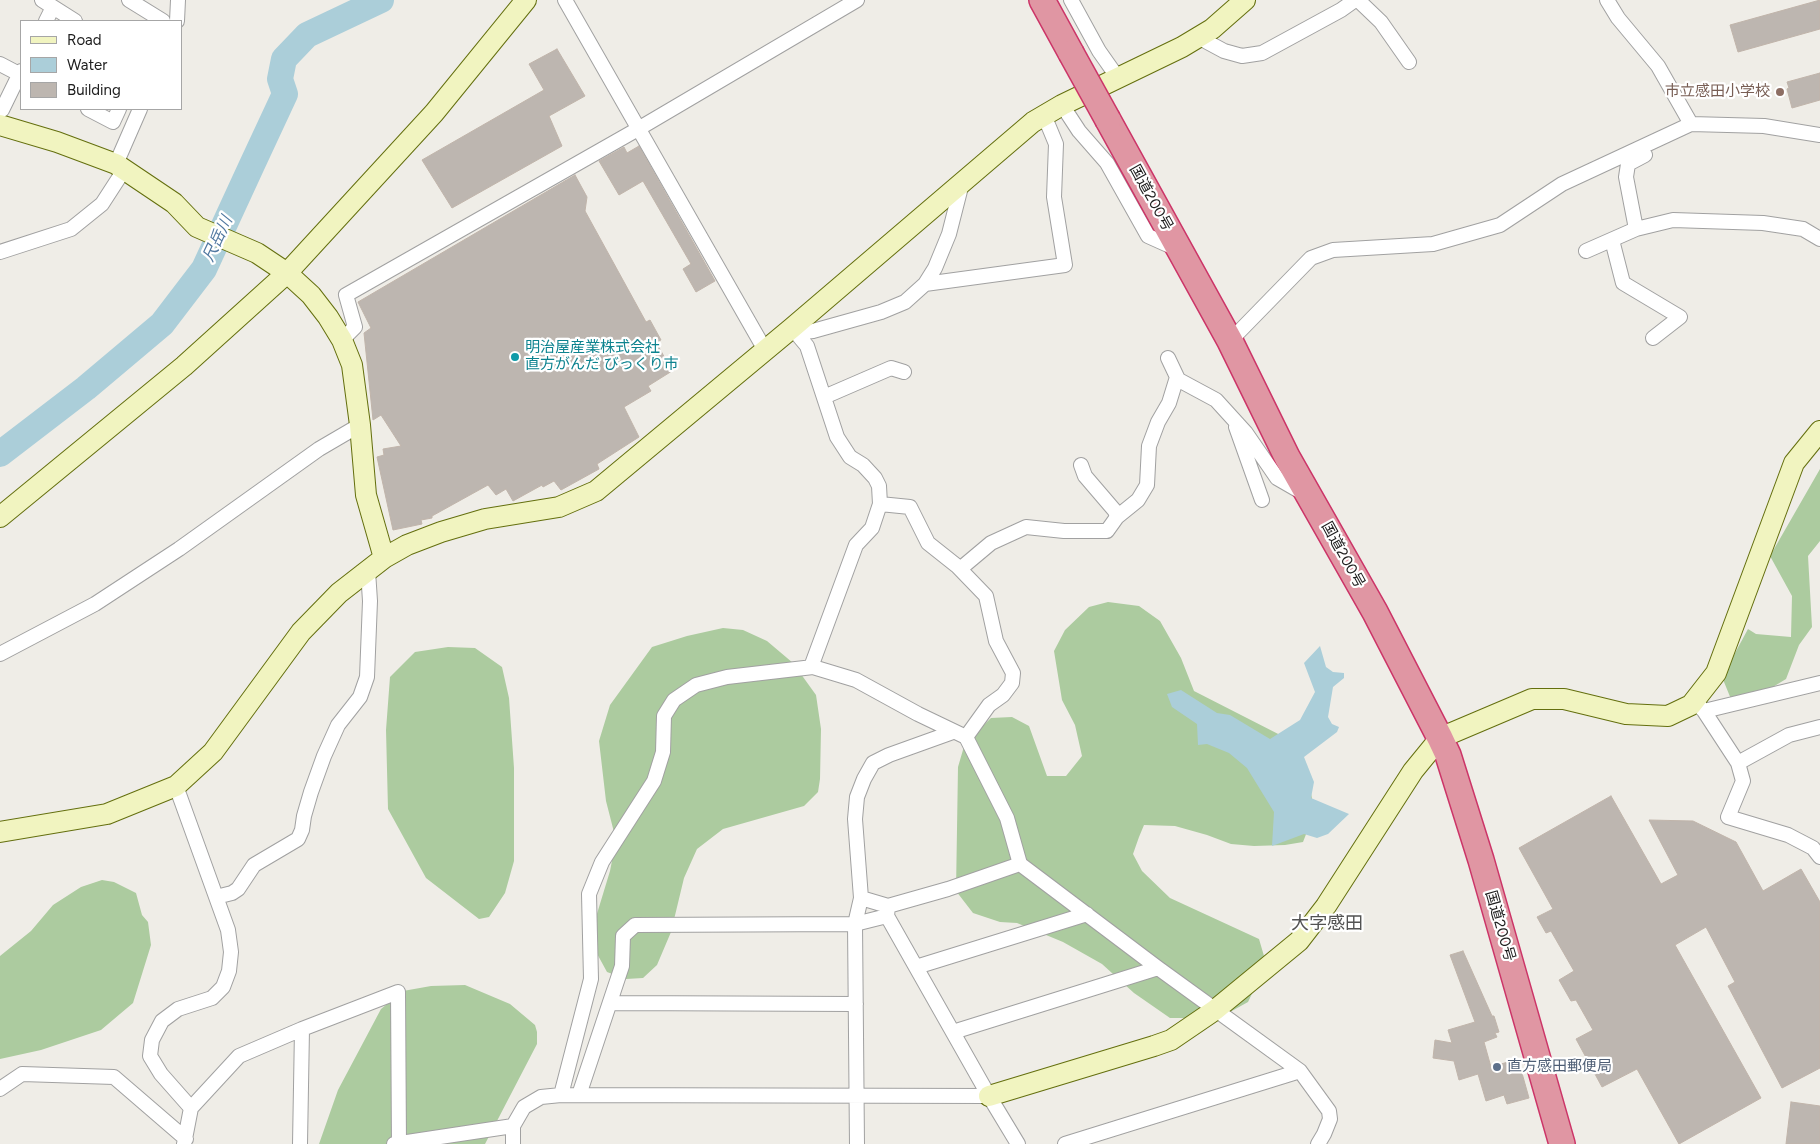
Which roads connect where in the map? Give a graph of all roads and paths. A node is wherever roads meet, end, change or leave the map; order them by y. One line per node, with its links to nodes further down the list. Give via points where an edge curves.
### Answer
1 (129, 0): 14 (street)
2 (178, 0): 15 (street)
3 (526, 0): 40 (street, via 434,112)
4 (566, 0): 30 (street)
5 (857, 0): 30 (street)
6 (1042, 0): 37 (highway, 国道200号, bridge)
7 (1071, 0): 21 (street)
8 (1245, 0): 16 (street)
9 (1357, 0): 16 (street, via 1262,53 1242,56 1224,51); 17 (street, via 1381,22)
10 (1607, 0): 28 (street, via 1658,66)
11 (47, 4): 12 (street); 13 (street)
12 (46, 20)
13 (73, 20)
14 (161, 20)
15 (177, 20)
16 (1198, 37): 21 (street)
17 (1409, 62)
18 (0, 64): 19 (street)
19 (20, 73)
20 (20, 75): 23 (street)
21 (1118, 78): 22 (street)
22 (1062, 105): 27 (street); 37 (street, via 1079,131 1107,163 1148,236)
23 (0, 109)
24 (90, 110): 25 (street, via 113,122)
25 (119, 110)
26 (140, 110): 32 (street)
27 (1044, 116): 33 (street); 41 (street, via 1056,144 1054,197 1065,265)
28 (1692, 124): 31 (street, via 1764,126); 34 (street, via 1628,164 1626,177); 45 (street, via 1562,184 1500,224 1433,244 1333,250 1311,258)
29 (0, 125): 32 (street, via 57,142)
30 (638, 129): 44 (street, via 346,295 355,328); 46 (street)
31 (1820, 135)
32 (120, 167): 38 (street, via 102,204 71,229); 40 (street, via 174,204 198,227 257,254)
33 (962, 183): 41 (street, via 949,234); 42 (street)
34 (1636, 229): 35 (street, via 1673,220 1763,223 1803,229); 36 (street)
35 (1820, 239)
36 (1612, 240): 39 (street); 43 (street, via 1623,283 1680,317)
37 (1179, 250): 45 (highway, 国道200号)
38 (0, 252)
39 (1586, 252)
40 (287, 273): 44 (street, via 311,295); 58 (street, via 184,366)
41 (925, 284): 42 (street, via 905,302 881,312 813,331)
42 (794, 330): 46 (street); 50 (street, via 807,346)
43 (1653, 338)
44 (342, 340): 52 (street, via 352,365)
45 (1230, 341): 55 (highway, 国道200号)
46 (765, 350): 60 (street, via 596,491 559,507 485,519 441,532)
47 (1168, 358): 49 (street)
48 (904, 372): 50 (street, via 891,368)
49 (1176, 379): 51 (street, via 1216,400); 59 (street, via 1149,446 1147,485 1138,500)
50 (824, 397): 57 (street, via 837,437 850,457 863,465 879,486)
51 (1233, 419): 55 (street, via 1277,478); 56 (street)
52 (360, 425): 60 (street, via 366,494); 63 (street, via 319,449 179,549 95,604)
53 (1820, 431): 66 (street, via 1794,463 1716,673)
54 (1081, 465): 59 (street, via 1085,476)
55 (1310, 497): 69 (highway, 国道200号, via 1375,612)
56 (1262, 500)
57 (880, 504): 61 (street, via 910,507 928,543); 64 (street, via 872,528 856,545)
58 (0, 517)
59 (1117, 517): 61 (street, via 1107,531 1026,527 991,543)
60 (384, 558): 62 (street)
61 (960, 569): 68 (street, via 986,596 996,641 1013,673 1012,683 1003,695)
62 (368, 570): 71 (street, via 339,593 301,632 213,752); 75 (street, via 370,601 366,677 360,697 338,725 324,756 298,839 254,865 238,889)
63 (0, 654)
64 (811, 667): 68 (street, via 856,680); 89 (street, via 726,677 696,685 674,700 664,716 663,752 654,781 602,862 589,894 591,980)
65 (1820, 684): 66 (street)
66 (1699, 706): 69 (street, via 1691,705 1668,716 1626,714 1564,699 1532,699); 70 (street)
67 (1820, 728): 70 (street, via 1790,735)
68 (959, 735): 74 (street, via 1007,818); 76 (street, via 889,755 873,763 857,797 855,819)
69 (1440, 738): 84 (street, via 1413,771 1326,906 1299,941); 103 (highway, 国道200号, via 1481,860)
70 (1738, 763): 73 (street, via 1743,782 1728,817 1788,835 1813,848)
71 (176, 786): 72 (street, via 107,814); 75 (street)
72 (0, 832)
73 (1820, 857)
74 (1020, 864): 77 (street); 78 (street)
75 (216, 897): 93 (street, via 232,952 224,987 212,998 178,1009 162,1021 152,1040 150,1056)
76 (861, 898): 77 (street); 79 (street)
77 (887, 911): 79 (street); 80 (street)
78 (1087, 914): 80 (street); 81 (street)
79 (855, 924): 82 (street, via 635,925 623,936 622,966); 83 (street)
80 (916, 967): 86 (street)
81 (1158, 968): 84 (street); 86 (street)
82 (610, 1004): 83 (street); 90 (street)
83 (856, 1004): 92 (street)
84 (1215, 1010): 87 (street); 91 (street, via 1171,1040)
85 (302, 1029): 93 (street, via 239,1056); 97 (street); 98 (street, via 398,992)
86 (954, 1032): 91 (street)
87 (1300, 1071): 95 (street, via 1329,1111); 102 (street)
88 (0, 1090): 96 (street, via 22,1074 114,1077)
89 (561, 1095): 90 (street); 94 (street, via 542,1097 524,1107)
90 (579, 1095): 92 (street)
91 (989, 1096): 92 (street); 101 (street)
92 (856, 1097): 100 (street)
93 (191, 1108): 96 (street)
94 (513, 1126): 98 (street); 99 (street)
95 (1324, 1141)
96 (185, 1142)
97 (300, 1144)
98 (398, 1144)
99 (513, 1144)
100 (857, 1144)
101 (1018, 1144)
102 (1065, 1144)
103 (1562, 1144)

